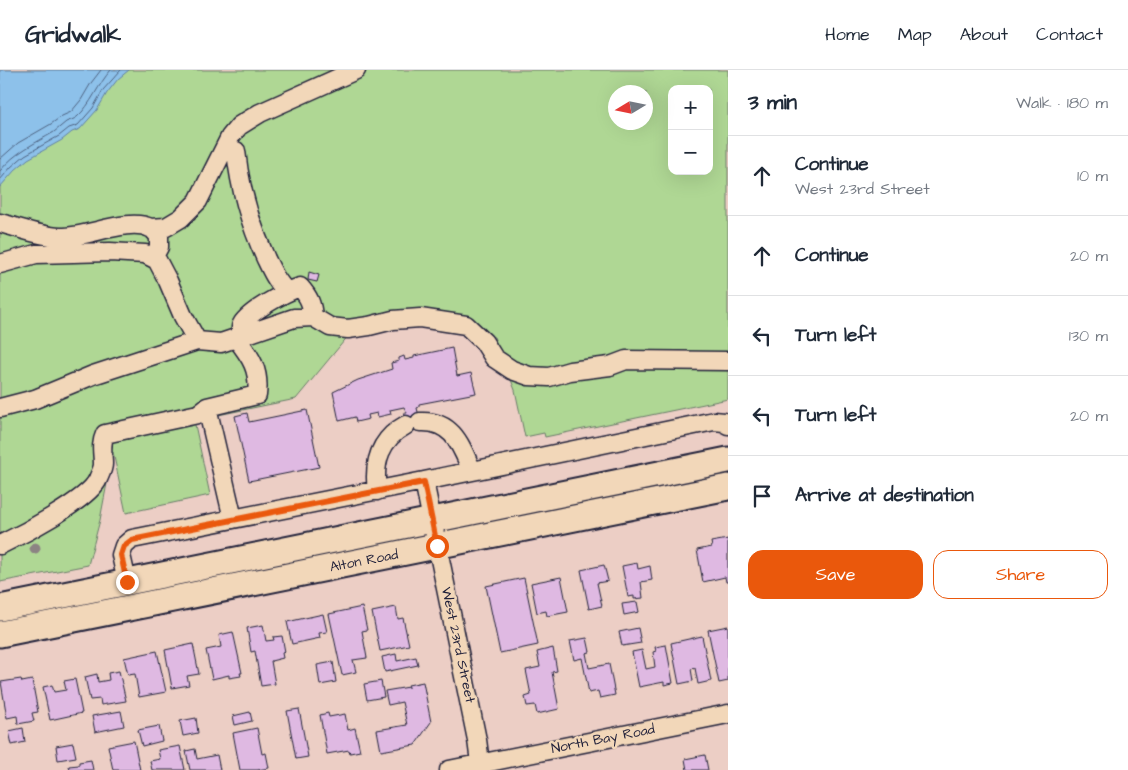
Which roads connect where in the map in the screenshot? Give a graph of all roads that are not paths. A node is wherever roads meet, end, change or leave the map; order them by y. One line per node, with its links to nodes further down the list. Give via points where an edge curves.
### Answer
1 (356, 70): 4 (street, via 260,113 239,126 230,137 198,201 166,227)
2 (236, 151): 7 (street, via 253,229 272,272)
3 (0, 224): 4 (street, via 61,237 132,225)
4 (150, 228): 5 (street, via 159,236 159,247)
5 (153, 258): 6 (street, via 144,254 71,252 36,254); 10 (street, via 157,260)
6 (0, 264)
7 (287, 292): 8 (street, via 300,287 309,296); 9 (street, via 250,315 241,326)
8 (313, 317): 9 (street, via 294,318); 11 (street, via 330,327 348,329 420,318 466,325 484,342 494,358 529,376 549,377 626,360)
9 (238, 337): 10 (street, via 222,343); 12 (street, via 252,358 259,382 258,395)
10 (197, 341): 13 (street, via 93,375 35,399)
11 (728, 361)
12 (208, 407): 20 (street); 22 (street, via 198,414 105,434 101,442 103,466 97,482 82,497 27,532)
13 (0, 408)
14 (728, 425): 16 (street, via 714,421)
15 (728, 460): 21 (highway, Alton Road)
16 (472, 471): 17 (street); 19 (street, via 458,440 443,426 431,421 413,423 394,431 384,442 375,478)
17 (424, 482): 19 (street); 21 (street, West 23rd Street)
18 (728, 487): 23 (highway, Alton Road)
19 (377, 491): 20 (street)
20 (233, 519): 24 (street, via 132,540 124,546 121,555)
21 (432, 520): 23 (street, West 23rd Street); 24 (highway, Alton Road)
22 (0, 544)
23 (437, 546): 26 (highway, Alton Road); 28 (street, West 23rd Street)
24 (127, 582): 25 (highway, Alton Road)
25 (0, 608)
26 (0, 634)
27 (728, 714): 28 (street, North Bay Road)
28 (480, 767): 29 (street, North Bay Road)
29 (449, 770)

